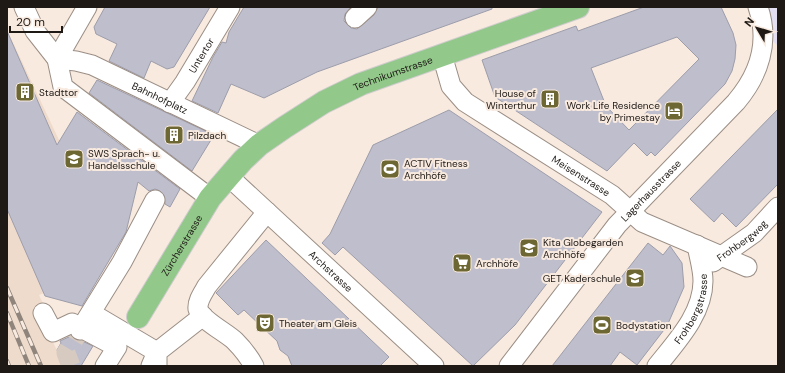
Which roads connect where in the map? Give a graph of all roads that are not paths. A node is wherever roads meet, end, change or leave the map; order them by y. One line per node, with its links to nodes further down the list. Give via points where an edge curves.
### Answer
1 (24, 7): 8 (street, via 35,31)
2 (87, 7): 8 (street)
3 (230, 7): 10 (street, Untertor)
4 (578, 7): 7 (main road, Technikumstrasse)
5 (758, 7): 6 (street, Lagerhausstrasse)
6 (771, 40): 19 (street, Lagerhausstrasse, via 742,94)
7 (442, 55): 9 (street, Meisenstrasse, via 451,86); 12 (main road, Technikumstrasse, via 343,92 303,114)
8 (57, 60): 10 (street, Bahnhofplatz, via 76,61 92,66); 16 (street, via 63,87)
9 (465, 102): 14 (street, via 480,120); 15 (street, Meisenstrasse)
10 (170, 103): 12 (street, Bahnhofplatz)
11 (495, 108): 15 (street, via 591,173)
12 (260, 145): 13 (main road, Technikumstrasse)
13 (228, 176): 16 (main road, Zürcherstrasse); 20 (street, Archstrasse)
14 (585, 192)
15 (612, 195): 19 (street, Meisenstrasse)
16 (210, 198): 27 (main road, Zürcherstrasse)
17 (155, 200): 28 (street, via 110,282)
18 (778, 207): 22 (street, Frohbergweg, via 754,233)
19 (630, 211): 21 (street, Meisenstrasse, via 642,222); 33 (street, Lagerhausstrasse)
20 (267, 212): 26 (street, via 204,290 198,306); 32 (street, Archstrasse)
21 (697, 245): 22 (street, Meisenstrasse); 24 (street, Frohbergstrasse)
22 (722, 256): 23 (street, Meisenstrasse); 24 (street, Frohbergweg)
23 (747, 267)
24 (702, 270): 34 (street, Frohbergstrasse, via 702,289 696,310 679,338)
25 (43, 313): 28 (street, via 53,332 72,323)
26 (203, 316): 29 (street); 31 (street, via 234,340 245,351)
27 (138, 317)
28 (90, 327): 29 (street); 30 (street, via 117,347)
29 (155, 361)
30 (105, 366)
31 (254, 366)
32 (434, 366)
33 (509, 366)
34 (657, 366)

